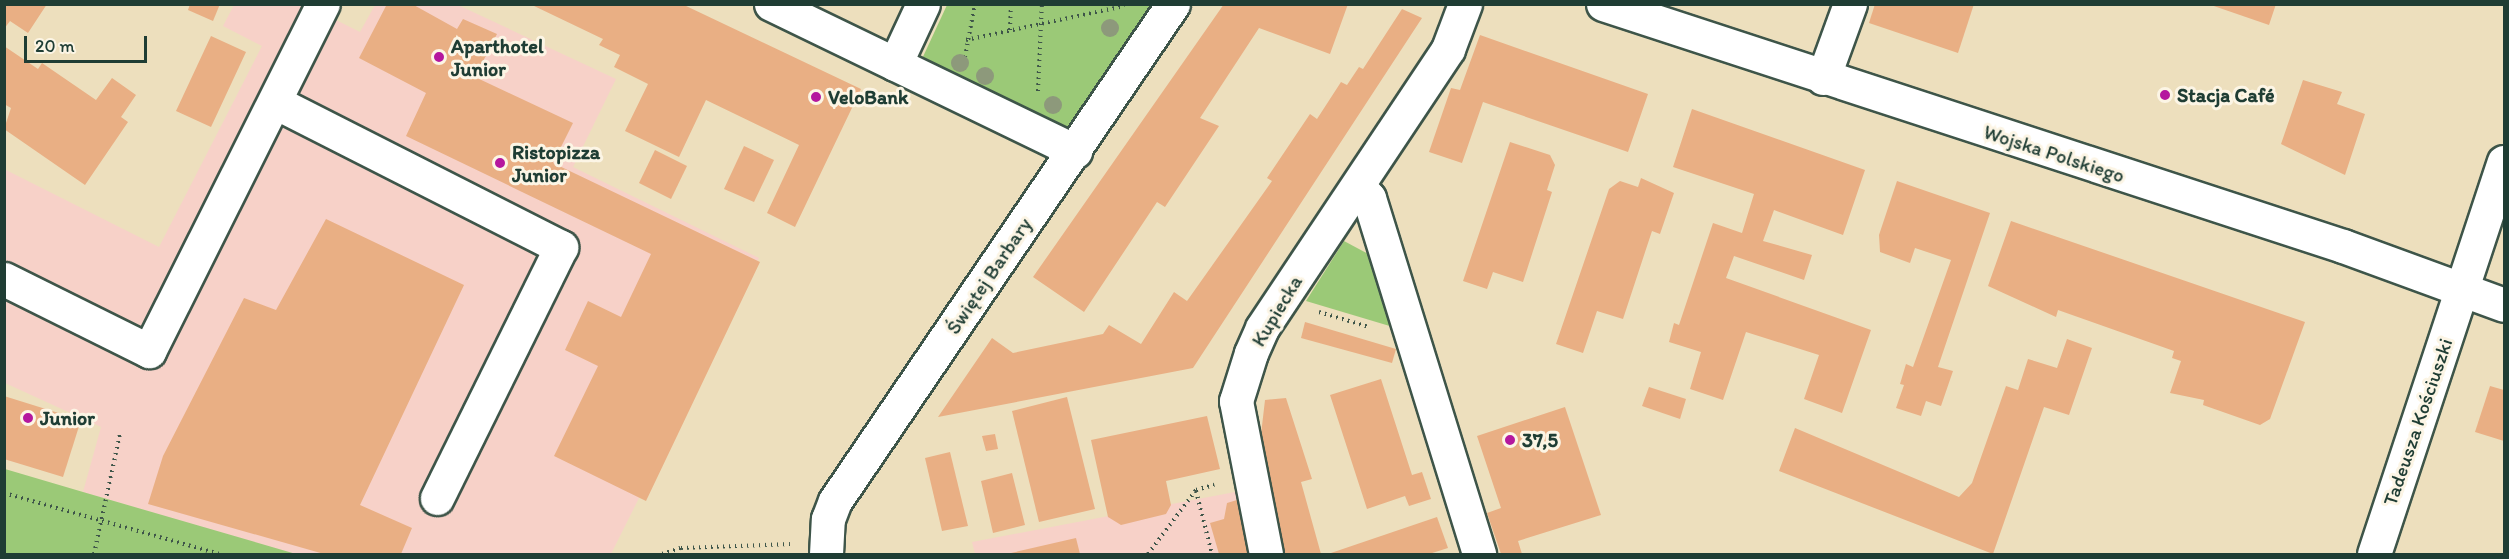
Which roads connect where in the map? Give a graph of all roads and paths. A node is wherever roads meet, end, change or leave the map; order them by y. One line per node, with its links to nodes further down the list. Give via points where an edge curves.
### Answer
1 (322, 4): 20 (street)
2 (771, 4): 17 (street)
3 (922, 4): 17 (street)
4 (975, 4): 16 (path)
5 (1011, 4): 15 (path)
6 (1042, 4): 14 (path)
7 (1094, 4): 13 (path)
8 (1131, 4): 13 (path)
9 (1173, 4): 22 (street, Świętej Barbary)
10 (1465, 4): 24 (street, Kupiecka, via 1448,49)
11 (1603, 4): 19 (street, Wojska Polskiego)
12 (1850, 4): 19 (street)
13 (1095, 13): 14 (path)
14 (1041, 24): 15 (path); 21 (path)
15 (1010, 30): 16 (path)
16 (966, 40): 18 (path)
17 (895, 64): 21 (street)
18 (965, 66)
19 (1823, 78): 26 (street, Wojska Polskiego)
20 (275, 102): 25 (street, via 149,351); 34 (street, via 561,248)
21 (1035, 132): 22 (street)
22 (1075, 151): 36 (street, Świętej Barbary, via 835,501)
23 (2505, 162): 26 (street, Tadeusza Kościuszki)
24 (1359, 187): 27 (street, Kupiecka); 29 (street, via 1369,198)
25 (4, 279)
26 (2462, 290): 28 (street, Wojska Polskiego); 44 (street, Tadeusza Kościuszki)
27 (1282, 300): 29 (path); 31 (street, Kupiecka, via 1262,328 1236,401)
28 (2505, 305)
29 (1413, 341): 43 (street)
30 (120, 434): 35 (path)
31 (1249, 475): 32 (path); 42 (street, Kupiecka)
32 (1196, 490): 40 (path); 41 (path)
33 (4, 493): 35 (path)
34 (437, 498)
35 (102, 519): 37 (path); 38 (path)
36 (825, 549): 39 (path, via 681,548)
37 (94, 555)
38 (219, 555)
39 (662, 555)
40 (1148, 555)
41 (1212, 555)
42 (1266, 555)
43 (1479, 555)
44 (2374, 555)

